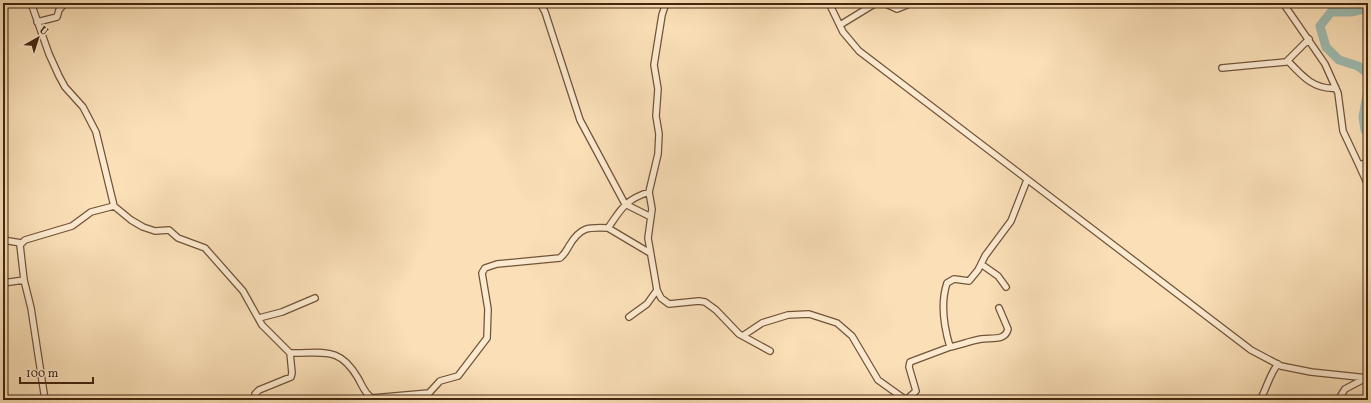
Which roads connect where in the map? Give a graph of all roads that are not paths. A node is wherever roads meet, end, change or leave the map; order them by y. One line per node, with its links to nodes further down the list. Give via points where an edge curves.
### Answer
1 (31, 3): 10 (street)
2 (65, 3): 10 (street, via 56,18)
3 (540, 3): 21 (street, via 580,120)
4 (666, 3): 20 (street, via 654,65 658,89 656,116 659,134 658,154)
5 (829, 3): 11 (street)
6 (876, 3): 11 (street)
7 (884, 3): 9 (street, via 897,9)
8 (1283, 3): 12 (street)
9 (907, 5)
10 (37, 22): 22 (street, via 62,82 94,125)
11 (840, 25): 18 (street, via 848,40 859,51)
12 (1309, 39): 13 (street); 15 (street)
13 (1288, 61): 14 (street); 15 (street, via 1302,76 1321,88)
14 (1222, 68)
15 (1336, 88): 17 (street, via 1340,100 1343,131)
16 (1368, 162): 17 (street)
17 (1359, 165): 19 (street)
18 (1026, 180): 28 (street, via 1011,221); 42 (street, via 1251,350)
19 (1368, 185)
20 (649, 192): 21 (street, via 636,196); 23 (street)
21 (625, 204): 23 (street); 24 (street)
22 (114, 206): 26 (street, via 91,212 72,226); 36 (street, via 143,227 155,231 169,230 178,238 205,248 243,291)
23 (651, 216): 27 (street, via 648,238)
24 (608, 228): 27 (street); 41 (street, via 583,229 574,237 564,254 556,260 497,264 485,268 482,273 488,309 487,338 458,376 440,381 426,394 372,398 344,361 336,355)
25 (3, 240): 26 (street)
26 (21, 243): 29 (street)
27 (650, 253): 32 (street)
28 (981, 264): 31 (street, via 998,276); 38 (street, via 971,280 954,279 947,283 943,313)
29 (24, 280): 30 (street); 45 (street)
30 (3, 283)
31 (1006, 287)
32 (657, 290): 35 (street, via 646,304); 37 (street, via 661,298 669,304 699,301 708,304 739,334)
33 (315, 298): 36 (street, via 282,312)
34 (999, 308): 38 (street, via 1008,329 1003,336)
35 (629, 317)
36 (259, 318): 41 (street, via 264,328)
37 (744, 335): 38 (street, via 762,323 788,315 809,314 837,324 852,336 878,380 906,400 916,391 910,362); 39 (street)
38 (950, 347)
39 (770, 351)
40 (1368, 352): 43 (street)
41 (290, 353): 46 (street, via 291,377 258,390 255,394)
42 (1278, 364): 44 (street, via 1311,372); 47 (street)
43 (1368, 367)
44 (1368, 377): 48 (street, via 1346,389)
45 (45, 400)
46 (257, 400)
47 (1260, 400)
48 (1338, 400)

